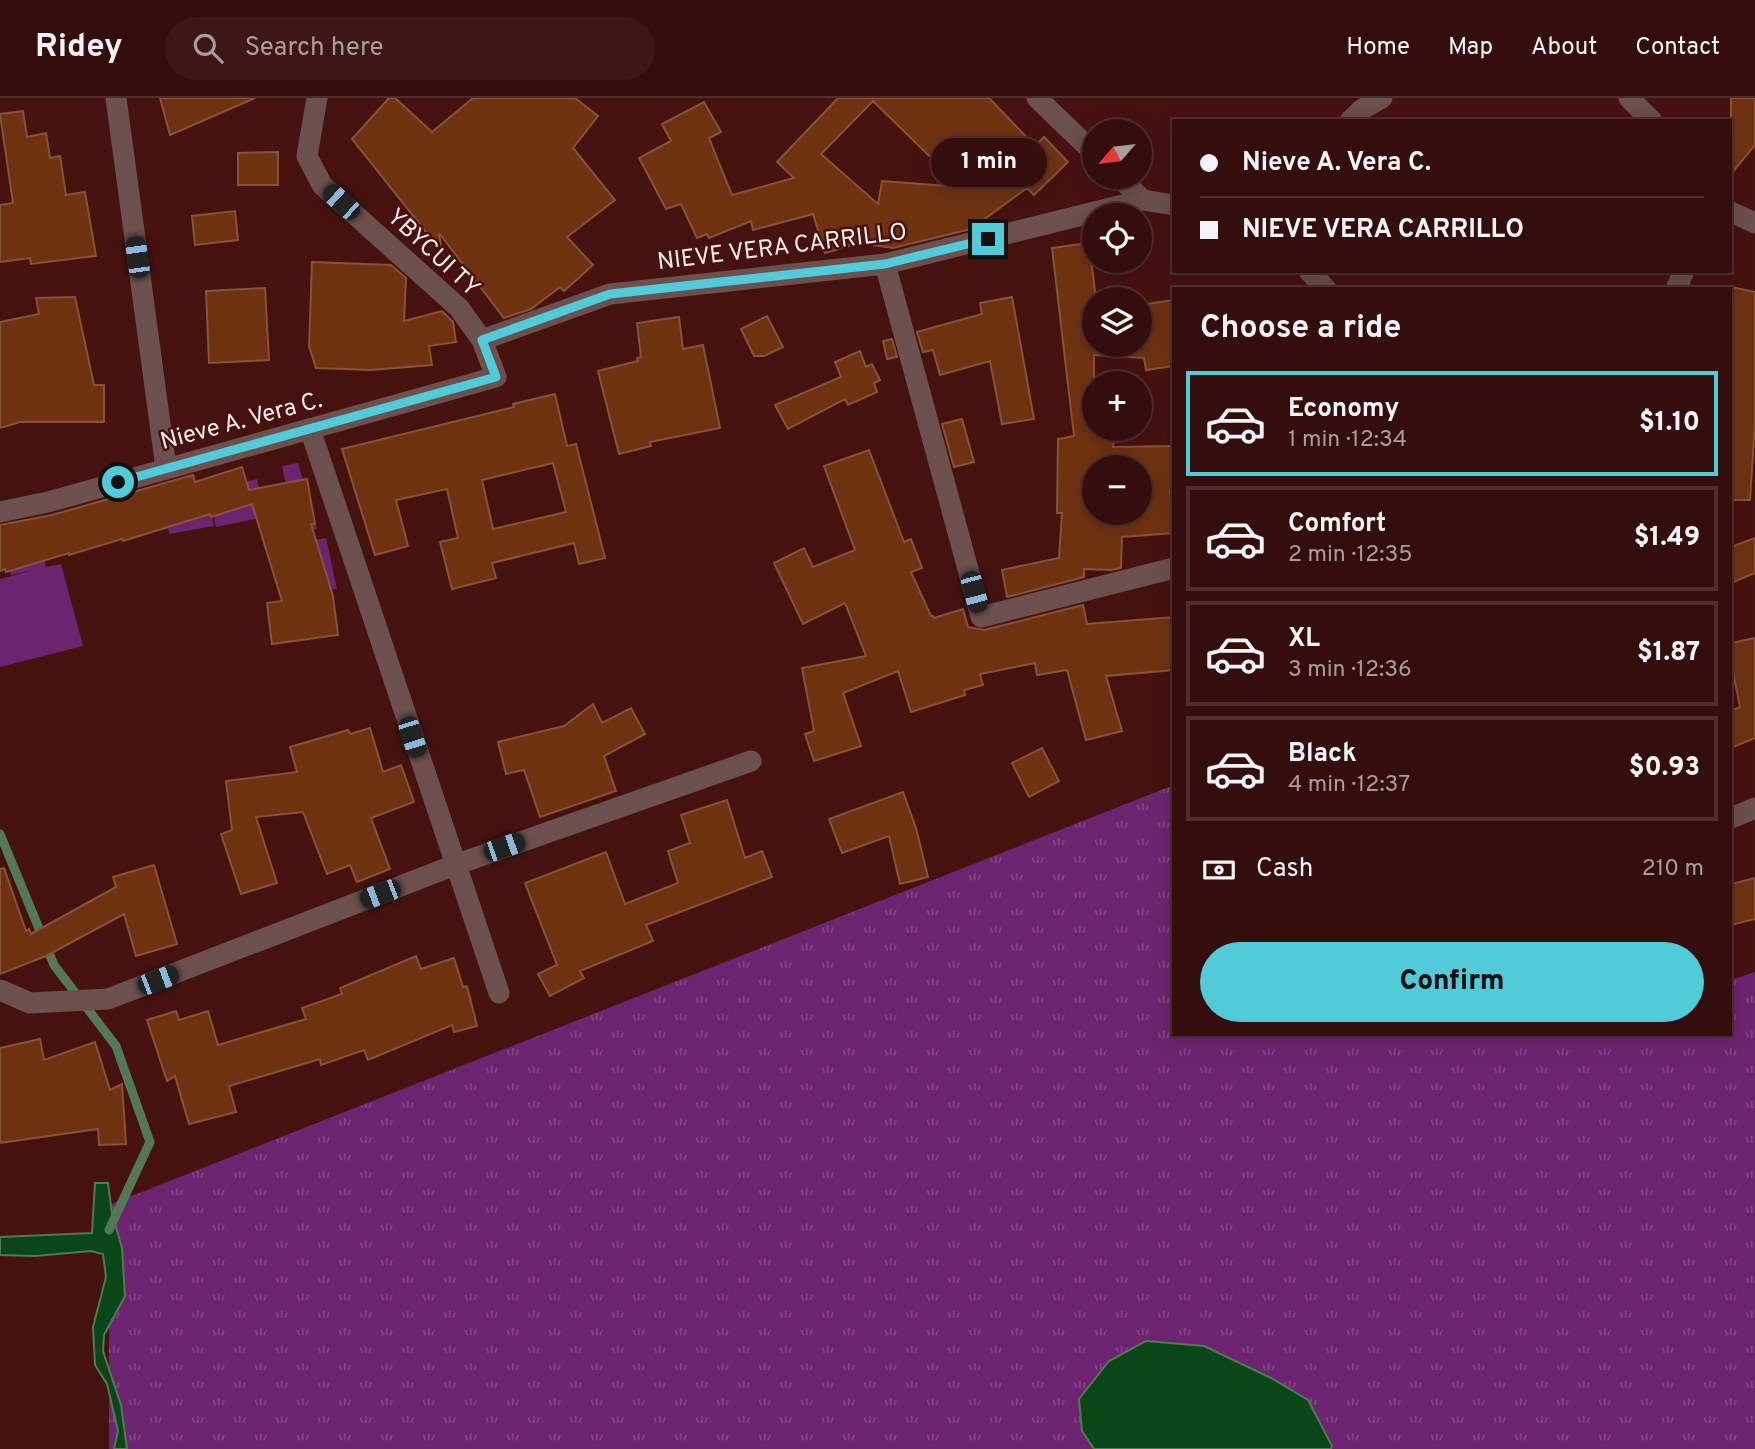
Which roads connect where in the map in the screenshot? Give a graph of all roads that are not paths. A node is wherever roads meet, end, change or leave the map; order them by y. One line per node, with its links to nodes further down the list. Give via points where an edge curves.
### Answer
1 (116, 98): 20 (street)
2 (317, 98): 17 (street, YBYCUI TY, via 307,156 322,185 459,307)
3 (1037, 98): 8 (street)
4 (1382, 98): 6 (street)
5 (1629, 98): 7 (street)
6 (1352, 119)
7 (1650, 119)
8 (1082, 141)
9 (1132, 189): 10 (street)
10 (1143, 200): 11 (street, NIEVE VERA CARRILLO); 14 (street, NIEVE VERA CARRILLO)
11 (1172, 205)
12 (1732, 212): 13 (street)
13 (1755, 223)
14 (885, 264): 17 (street, NIEVE VERA CARRILLO, via 610,294); 22 (street, via 981,617)
15 (1311, 273): 16 (street)
16 (1324, 287)
17 (482, 340): 18 (street, YBYCUI TY)
18 (496, 377): 19 (street, Nieve A. Vera C.)
19 (310, 429): 20 (street, Nieve A. Vera C.); 26 (street)
20 (166, 468): 21 (street, Nieve A. Vera C.)
21 (0, 512)
22 (1172, 569)
23 (751, 761): 26 (street)
24 (1755, 808): 25 (street)
25 (1732, 818)
26 (455, 865): 27 (street, via 108,999 30,1003); 28 (street)
27 (0, 990)
28 (499, 993)

